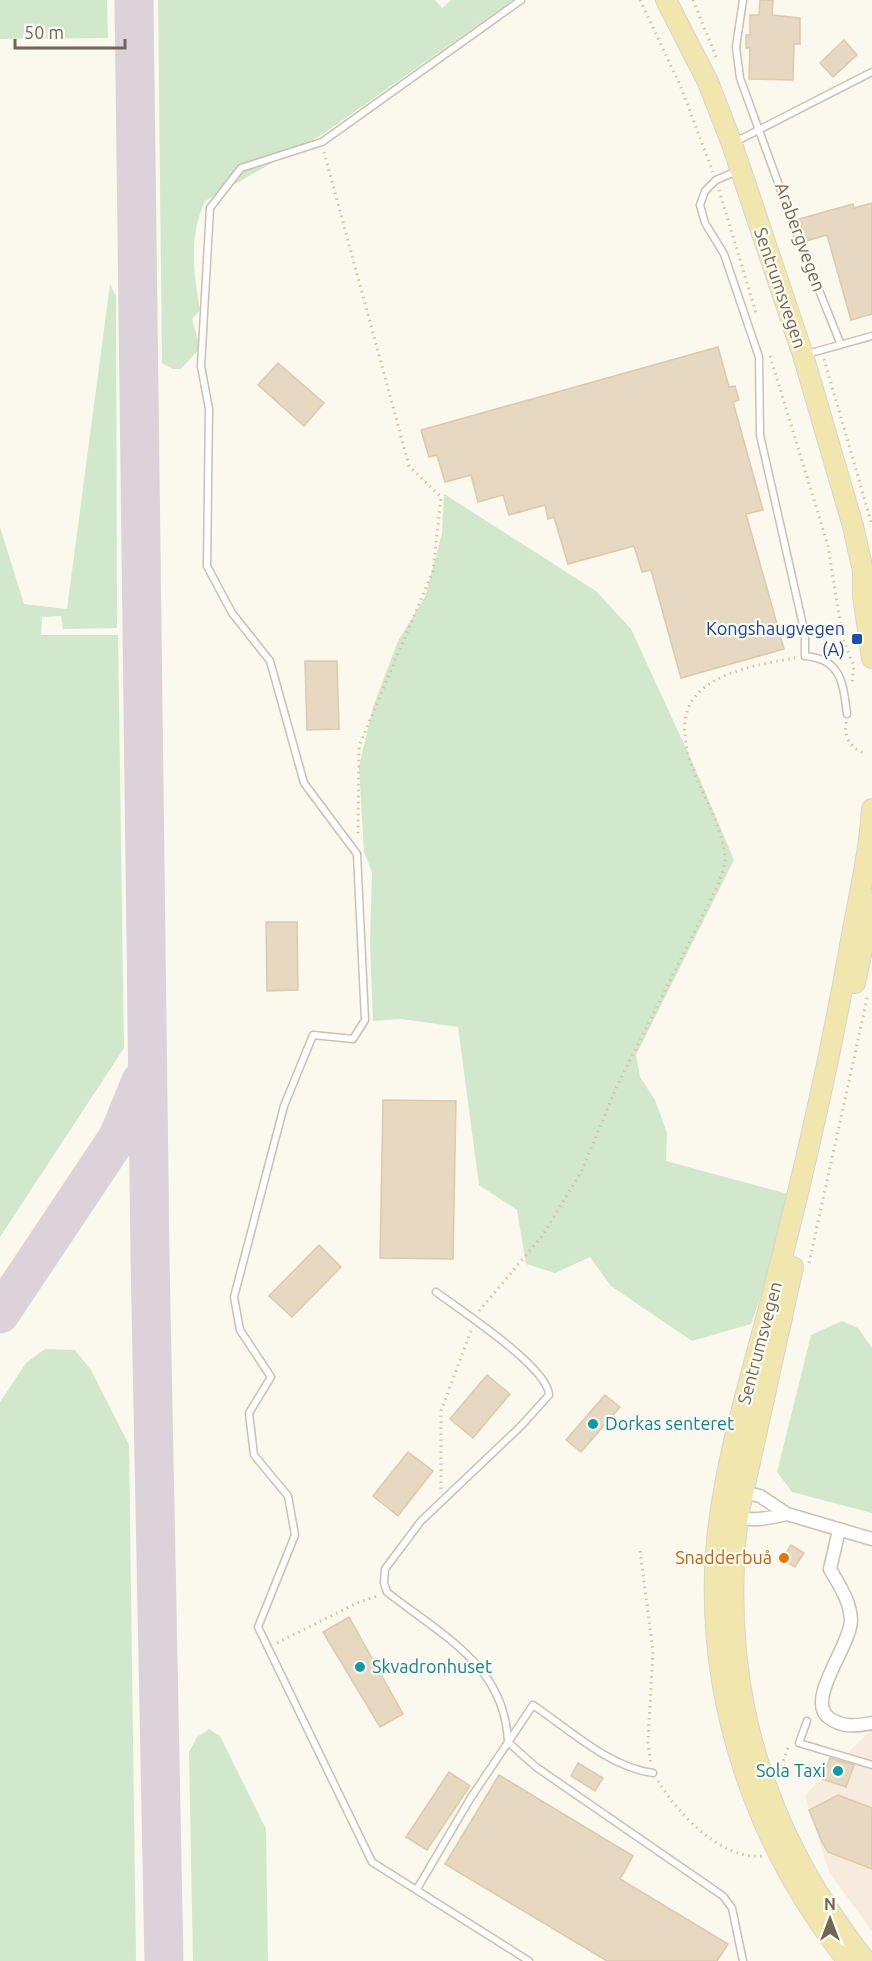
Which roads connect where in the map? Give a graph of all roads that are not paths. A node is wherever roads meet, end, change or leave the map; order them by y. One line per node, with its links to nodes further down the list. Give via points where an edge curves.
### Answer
1 (521, 0): 29 (lane, via 322,142 241,168 210,208 201,366 209,410 207,566 232,613 270,661 304,783 357,854 365,1020 353,1039 313,1035 284,1106 234,1297 240,1330 271,1377 249,1413 254,1455 288,1496 295,1535 258,1627 372,1862)
2 (744, 0): 5 (lane, Arabergvegen, via 736,47 740,78)
3 (671, 4): 6 (main road, Sentrumsvegen)
4 (872, 72): 5 (lane)
5 (761, 129): 6 (lane); 9 (lane, Arabergvegen, via 800,243)
6 (732, 144): 7 (main road, Sentrumsvegen)
7 (741, 170): 10 (main road, Sentrumsvegen); 14 (lane, via 716,180 705,191 700,205 705,223 724,254 759,357 760,435 805,634 805,656 824,660 835,668 841,679)
8 (872, 336): 9 (lane)
9 (842, 345): 10 (lane)
10 (803, 355): 11 (main road, Sentrumsvegen)
11 (863, 571): 12 (main road, Sentrumsvegen); 13 (main road, Sentrumsvegen)
12 (872, 589)
13 (872, 658)
14 (847, 714)
15 (872, 809): 19 (main road, Sentrumsvegen, via 863,885 812,1143 743,1404)
16 (872, 903): 18 (main road, Sentrumsvegen)
17 (436, 1292): 26 (lane, via 540,1375 549,1395 421,1521 386,1569 384,1583 387,1592 472,1657 495,1689)
18 (743, 1492): 19 (street); 20 (street, via 760,1496); 21 (main road, Sentrumsvegen)
19 (723, 1501): 21 (street); 32 (main road, Sentrumsvegen, via 716,1552 720,1672 745,1777 778,1854 824,1932)
20 (787, 1514): 21 (street, via 754,1519); 22 (street)
21 (738, 1516): 33 (main road, Sentrumsvegen, via 734,1553 735,1665 761,1772 790,1847 837,1923)
22 (839, 1530): 23 (street); 25 (street, via 830,1569 846,1597 851,1620 848,1639 821,1703 824,1714 834,1722 848,1726)
23 (872, 1539)
24 (807, 1721): 27 (lane, via 799,1743)
25 (872, 1723)
26 (508, 1742): 28 (lane, via 533,1705 611,1760 632,1770); 29 (lane); 31 (lane, via 536,1767 723,1896 732,1908)
27 (872, 1765)
28 (653, 1773)
29 (417, 1889): 30 (lane)
30 (529, 1961)
31 (743, 1961)
32 (848, 1961)
33 (866, 1961)

